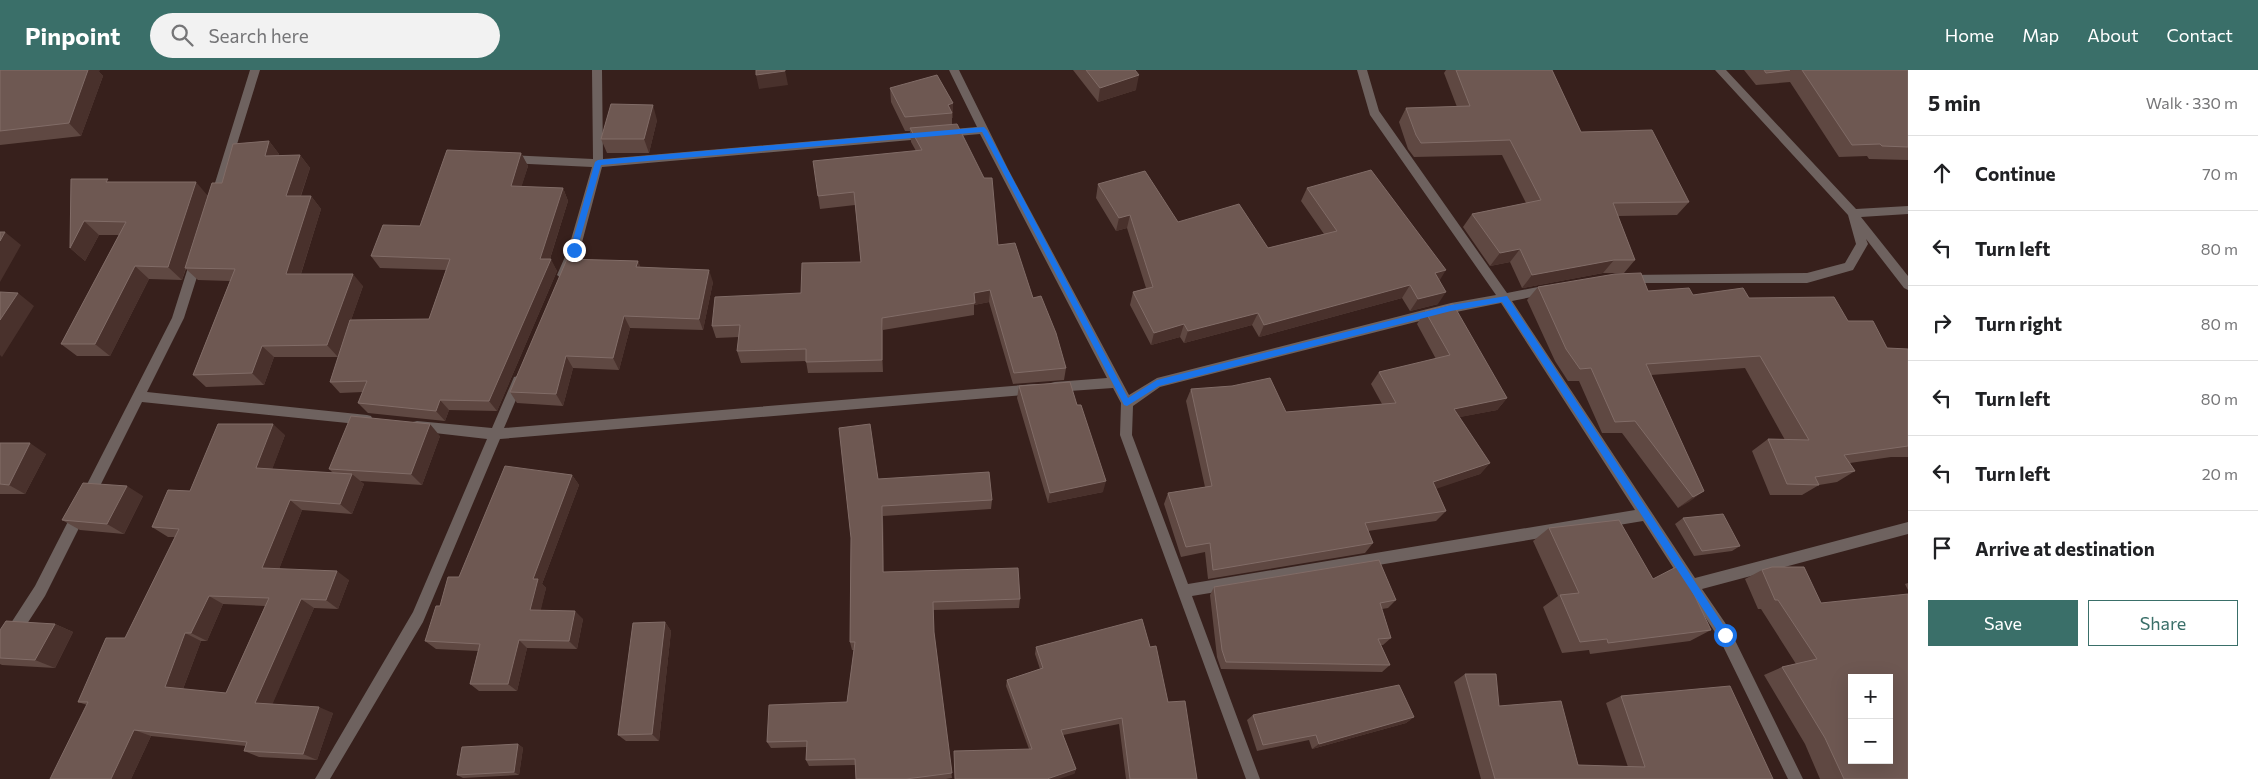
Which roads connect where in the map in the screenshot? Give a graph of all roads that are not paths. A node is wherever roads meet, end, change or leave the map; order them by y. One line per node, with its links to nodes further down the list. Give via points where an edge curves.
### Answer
1 (255, 70): 11 (street)
2 (597, 70): 8 (street)
3 (954, 70): 6 (street)
4 (1362, 70): 17 (street, via 1374,112)
5 (1720, 70): 10 (street)
6 (984, 130): 8 (street); 19 (street)
7 (493, 158): 8 (street)
8 (598, 162): 15 (street, via 574,250)
9 (1908, 210): 10 (street)
10 (1853, 213): 13 (street, via 1862,244 1849,266 1807,278); 14 (street)
11 (210, 216)
12 (201, 244): 20 (street, via 178,318)
13 (1612, 280)
14 (1908, 285)
15 (558, 287)
16 (1558, 288): 17 (street)
17 (1504, 298): 21 (street, via 1451,308 1157,383); 25 (street)
18 (523, 370): 24 (street)
19 (1117, 382): 21 (street); 24 (street)
20 (139, 396): 22 (street); 29 (street, via 40,591)
21 (1127, 403): 28 (street, via 1126,435)
22 (377, 421)
23 (407, 424): 24 (street)
24 (496, 434): 30 (street, via 418,617)
25 (1646, 514): 27 (street); 28 (street)
26 (1908, 528): 27 (street)
27 (1692, 585): 32 (street, via 1725,635)
28 (1182, 592): 31 (street)
29 (0, 653)
30 (322, 779)
31 (1253, 779)
32 (1796, 779)

